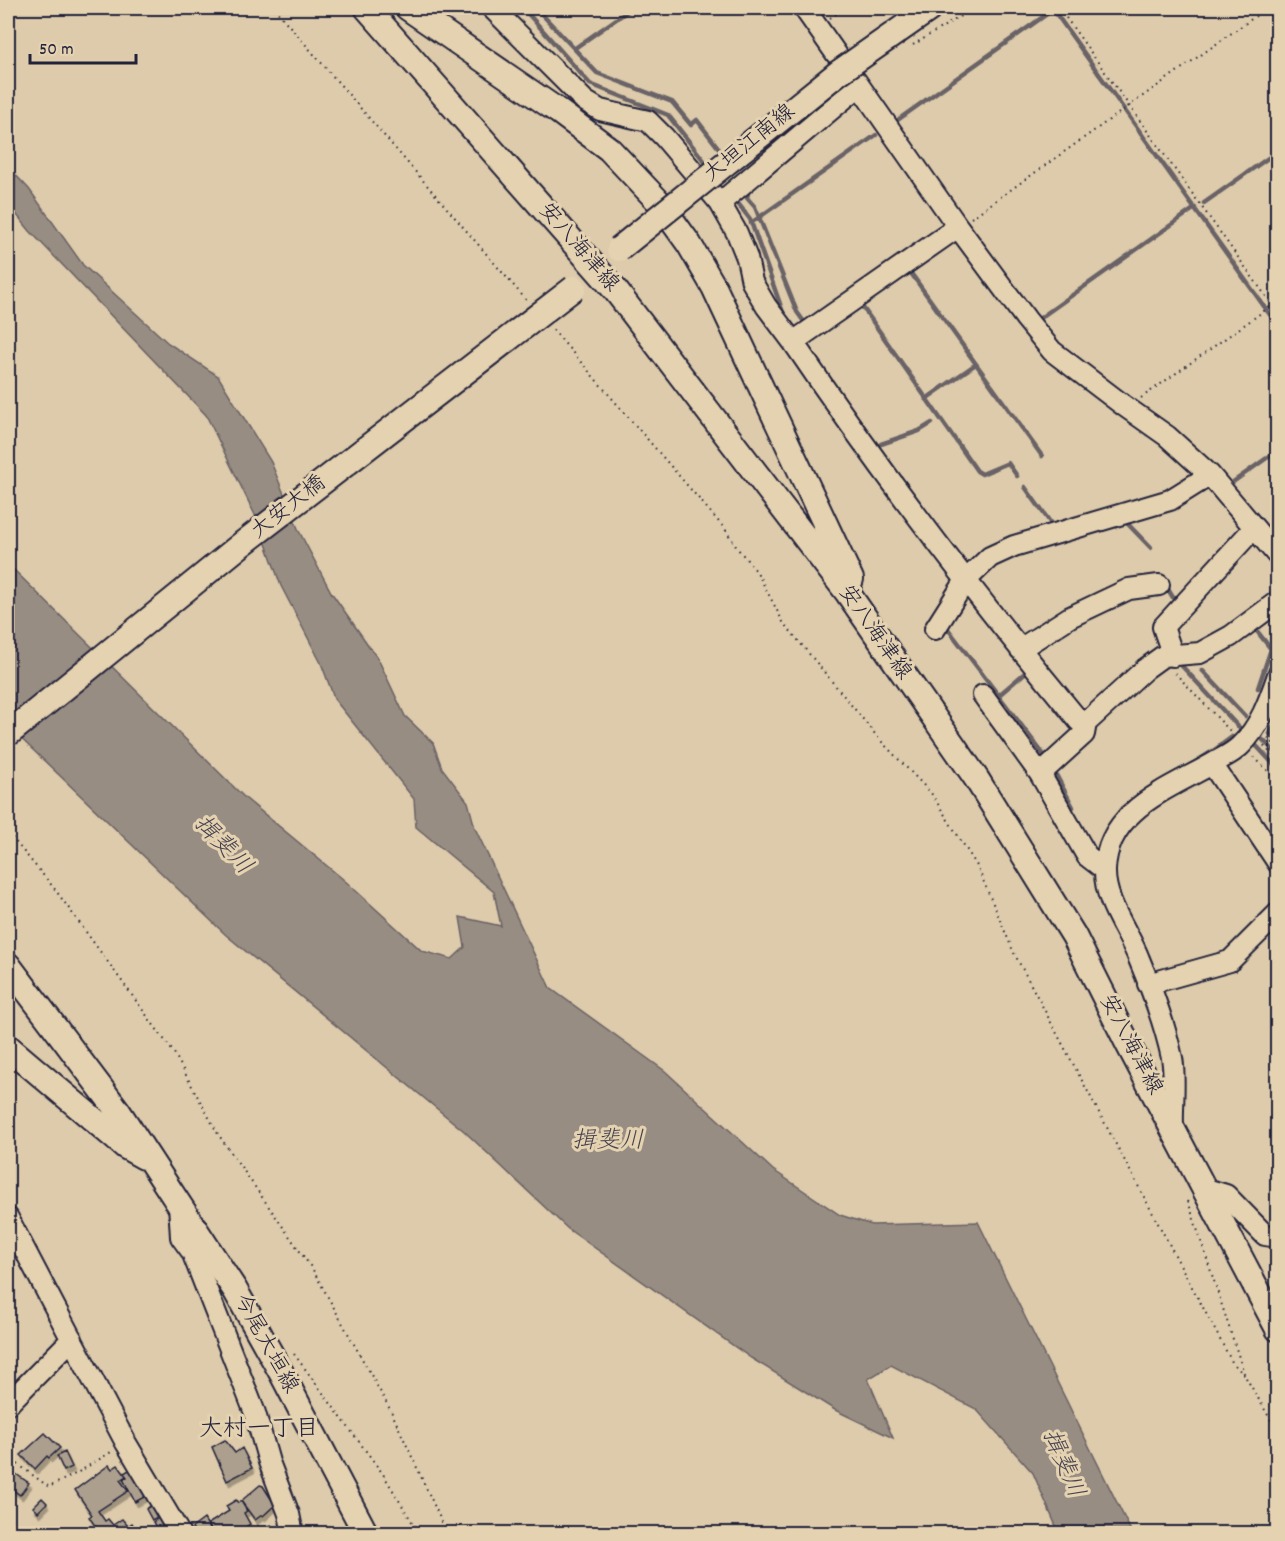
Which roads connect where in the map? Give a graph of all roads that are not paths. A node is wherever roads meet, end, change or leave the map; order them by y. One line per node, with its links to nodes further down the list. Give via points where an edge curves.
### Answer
1 (367, 8): 9 (main road, 安八海津線)
2 (408, 8): 17 (main road, via 609,149 665,210 703,266 742,345 851,579)
3 (492, 8): 7 (street, via 585,101 600,110 648,121)
4 (804, 8): 6 (street)
5 (931, 8): 9 (main road, 大垣江南線, bridge, via 838,73)
6 (837, 55)
7 (720, 202): 8 (street, via 858,84); 11 (street, via 737,233 752,282)
8 (958, 227): 11 (street); 12 (street, via 1052,351 1167,436)
9 (596, 268): 10 (main road, 大垣江南線); 17 (main road, 安八海津線)
10 (574, 288): 25 (main road, 大安大橋, bridge, via 242,544)
11 (793, 342): 15 (street, via 907,504)
12 (1210, 475): 13 (street); 15 (street, via 1170,500 1014,546 990,557)
13 (1254, 528): 14 (street); 21 (street, via 1163,627)
14 (1278, 556)
15 (966, 580): 19 (street); 20 (street)
16 (1159, 585): 20 (street, via 1129,589 1070,617)
17 (847, 592): 34 (main road, 安八海津線, via 976,778 1074,936)
18 (1278, 601): 21 (street, via 1231,636 1200,653)
19 (935, 629)
20 (1020, 649): 24 (street, via 1079,721)
21 (1167, 657): 24 (street)
22 (1278, 675): 26 (street, via 1256,728)
23 (983, 695): 27 (street)
24 (1086, 723): 27 (street, via 1084,734)
25 (8, 734)
26 (1212, 764): 28 (street); 29 (street, via 1147,800 1127,817 1111,841)
27 (1040, 774): 29 (street, via 1087,856)
28 (1278, 863)
29 (1105, 870): 32 (street, via 1111,902)
30 (1278, 913): 32 (street, via 1230,961)
31 (8, 965): 35 (main road, 今尾大垣線)
32 (1148, 984): 34 (street, via 1172,1060)
33 (8, 1047): 35 (main road, via 126,1147)
34 (1173, 1127): 36 (main road, 安八海津線)
35 (152, 1161): 37 (main road, 今尾大垣線)
36 (1194, 1190): 39 (street, via 1226,1195 1264,1235); 40 (main road, 安八海津線)
37 (179, 1204): 44 (street, via 182,1237 192,1252 255,1413); 45 (main road, 今尾大垣線, via 236,1290)
38 (8, 1218): 41 (street)
39 (1278, 1237)
40 (1278, 1329)
41 (72, 1339): 42 (street); 43 (street, via 126,1443)
42 (8, 1404)
43 (180, 1533)
44 (293, 1533)
45 (366, 1533)

